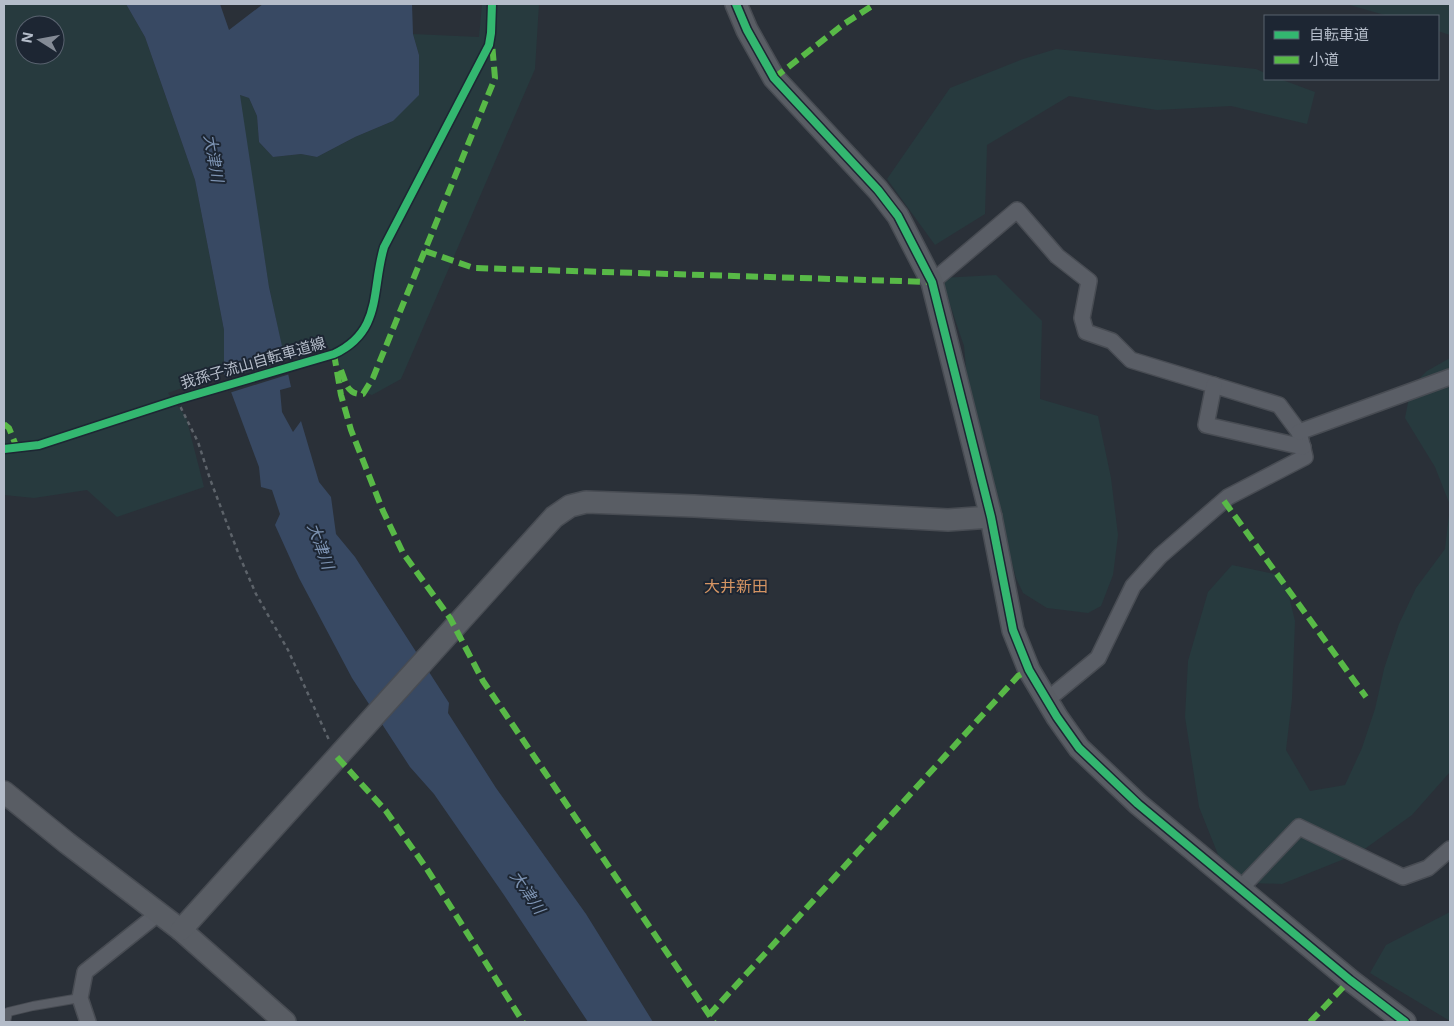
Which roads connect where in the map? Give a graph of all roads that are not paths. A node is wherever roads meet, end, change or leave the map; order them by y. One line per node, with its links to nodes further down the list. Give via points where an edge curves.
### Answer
1 (736, 4): 2 (street, via 774,78 878,190 898,216)
2 (932, 282): 4 (street, via 1017,210 1057,256 1089,281 1082,318 1086,332 1112,341 1131,360); 7 (street)
3 (1450, 377): 5 (street)
4 (1214, 385): 5 (street, via 1279,404); 6 (street, via 1206,425)
5 (1299, 432): 6 (street)
6 (1303, 447): 8 (street, via 1305,457 1228,497 1160,556 1133,586 1098,658)
7 (992, 517): 8 (street, via 1014,630 1030,670); 13 (street, via 948,520 586,502 570,506 554,517)
8 (1047, 700): 11 (street, via 1079,748 1107,777)
9 (4, 792): 12 (street)
10 (1450, 849): 11 (street, via 1428,868 1404,878 1298,826)
11 (1240, 889): 18 (street)
12 (159, 913): 13 (street); 14 (street, via 85,972)
13 (181, 930): 17 (street)
14 (80, 998): 15 (lane, via 8,1012); 16 (street)
15 (6, 1022)
16 (88, 1022)
17 (285, 1022)
18 (1405, 1022)

